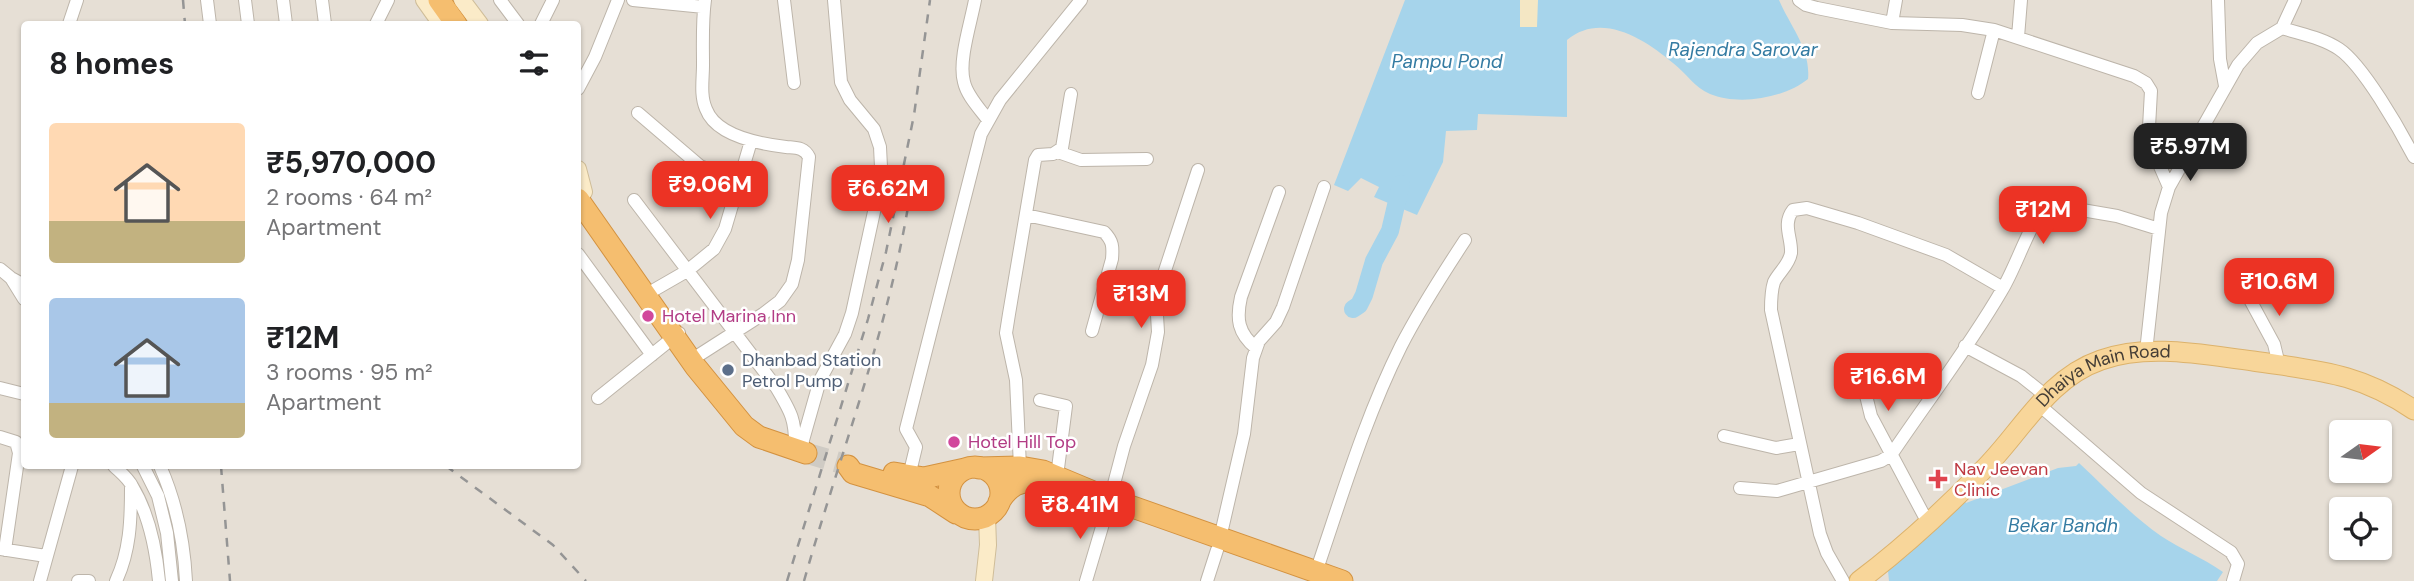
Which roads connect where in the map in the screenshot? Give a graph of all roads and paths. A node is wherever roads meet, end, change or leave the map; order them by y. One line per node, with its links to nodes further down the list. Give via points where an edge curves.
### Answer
1 (77, 0): 25 (street)
2 (206, 0): 26 (street)
3 (245, 0): 27 (street)
4 (283, 0): 28 (street)
5 (322, 0): 29 (street)
6 (388, 0): 30 (street)
7 (424, 0): 31 (main road)
8 (439, 0): 32 (highway)
9 (450, 0): 33 (highway)
10 (463, 0): 34 (main road)
11 (500, 0): 35 (street)
12 (553, 0): 36 (street)
13 (618, 0): 41 (street)
14 (634, 0): 24 (street)
15 (784, 0): 42 (street)
16 (834, 0): 91 (street, via 841,82 874,128 881,167 852,313 820,380)
17 (975, 0): 47 (street, via 963,82)
18 (1081, 0): 47 (street)
19 (1799, 0): 37 (street)
20 (1896, 0): 37 (street)
21 (2021, 0): 40 (street)
22 (2218, 0): 43 (street)
23 (2295, 0): 38 (street)
24 (704, 3): 48 (street, via 706,110 720,125)
25 (70, 21)
26 (210, 21)
27 (248, 21)
28 (286, 21)
29 (331, 21)
30 (378, 21)
31 (439, 21)
32 (454, 21)
33 (465, 21)
34 (478, 21)
35 (515, 21)
36 (542, 21)
37 (1892, 23): 39 (street)
38 (2282, 28): 43 (street, via 2257,43); 50 (street, via 2327,42 2351,58)
39 (1994, 30): 40 (street); 44 (street)
40 (2018, 37): 55 (street, via 2146,83 2151,91 2152,148)
41 (581, 83)
42 (793, 83)
43 (2225, 86): 55 (street)
44 (1978, 93)
45 (1071, 94): 49 (street)
46 (638, 113): 53 (street, via 700,166)
47 (988, 120): 99 (street, via 971,168 906,429 916,447)
48 (751, 142): 53 (street); 72 (street, via 803,149 809,163 792,284 780,301)
49 (1058, 152): 51 (street, via 1081,160); 59 (street, via 1038,155 1035,160)
50 (2414, 157)
51 (1147, 159)
52 (1198, 170): 104 (street, via 1156,298 1158,332 1150,373)
53 (738, 182): 64 (street, via 725,229 714,249)
54 (1324, 187): 75 (street, via 1283,307)
55 (2169, 187): 60 (street)
56 (1279, 192): 75 (street, via 1238,313 1244,338)
57 (583, 200): 69 (highway); 73 (highway)
58 (634, 200): 64 (street)
59 (1026, 215): 71 (street, via 1104,232 1111,239 1112,258); 93 (street, via 1006,333 1016,380)
60 (2159, 229): 68 (street, via 2117,216 2047,204); 76 (street)
61 (1465, 240): 112 (street, via 1401,347)
62 (581, 258): 77 (street)
63 (0, 269): 65 (street)
64 (687, 271): 69 (street); 72 (street)
65 (10, 278): 66 (street); 70 (street)
66 (21, 284)
67 (2242, 285): 79 (street, via 2274,344)
68 (2003, 288): 74 (street); 90 (street, via 1947,255 1807,208 1793,210 1787,223 1789,262 1775,279 1771,310)
69 (654, 290): 73 (highway)
70 (21, 294)
71 (1092, 331)
72 (736, 332): 78 (street); 91 (street, via 789,409)
73 (678, 334): 77 (street); 78 (highway); 87 (highway, via 714,391 744,426)
74 (1965, 345): 85 (street, via 2021,376); 92 (street)
75 (1255, 348): 108 (street, via 1244,434)
76 (2146, 352): 79 (main road, Dhaiya Main Road); 85 (main road, Dhaiya Main Road, via 2087,365)
77 (652, 355): 83 (street)
78 (699, 355): 87 (highway)
79 (2279, 365): 86 (main road, Dhaiya Main Road, via 2353,378)
80 (1862, 379): 92 (street, via 1871,416)
81 (0, 388): 82 (street)
82 (21, 393)
83 (598, 398)
84 (1040, 400): 100 (street, via 1066,406)
85 (2042, 400): 107 (main road, Dhaiya Main Road, via 1984,470); 125 (street, via 2141,493 2231,552 2238,565)
86 (2414, 410)
87 (759, 436): 91 (highway)
88 (1724, 436): 90 (street, via 1776,447)
89 (0, 437): 109 (street, via 16,442 19,453)
90 (1799, 444): 101 (street)
91 (801, 452)
92 (1891, 455): 101 (street); 107 (street)
93 (1020, 467): 94 (highway); 100 (highway)
94 (973, 468): 99 (highway, via 924,478); 105 (highway, via 995,478 1000,489); 106 (highway, via 956,476 950,487 950,500)
95 (71, 469): 110 (street)
96 (117, 469): 102 (street)
97 (144, 469): 118 (street, via 158,496)
98 (161, 469): 119 (street, via 178,518)
99 (909, 476): 106 (highway, via 846,465 853,473 937,499)
100 (1057, 476): 104 (highway)
101 (1808, 483): 103 (street, via 1777,491); 123 (street, via 1827,553)
102 (131, 484): 116 (street, via 129,540); 117 (street, via 148,519)
103 (1740, 488)
104 (1108, 504): 105 (highway, via 1031,482 1012,485); 108 (highway); 120 (street)
105 (993, 509): 106 (highway, via 974,519); 111 (main road)
106 (961, 516)
107 (1928, 523): 124 (main road, Dhaiya Main Road)
108 (1219, 544): 112 (highway); 121 (street)
109 (3, 550): 110 (street)
110 (46, 556): 113 (street)
111 (985, 575)
112 (1313, 576): 122 (highway)
113 (40, 581)
114 (78, 581): 115 (street)
115 (89, 581)
116 (116, 581)
117 (159, 581)
118 (172, 581)
119 (186, 581)
120 (1086, 581)
121 (1207, 581)
122 (1342, 581)
123 (1843, 581)
124 (1859, 581)
125 (2233, 581)

